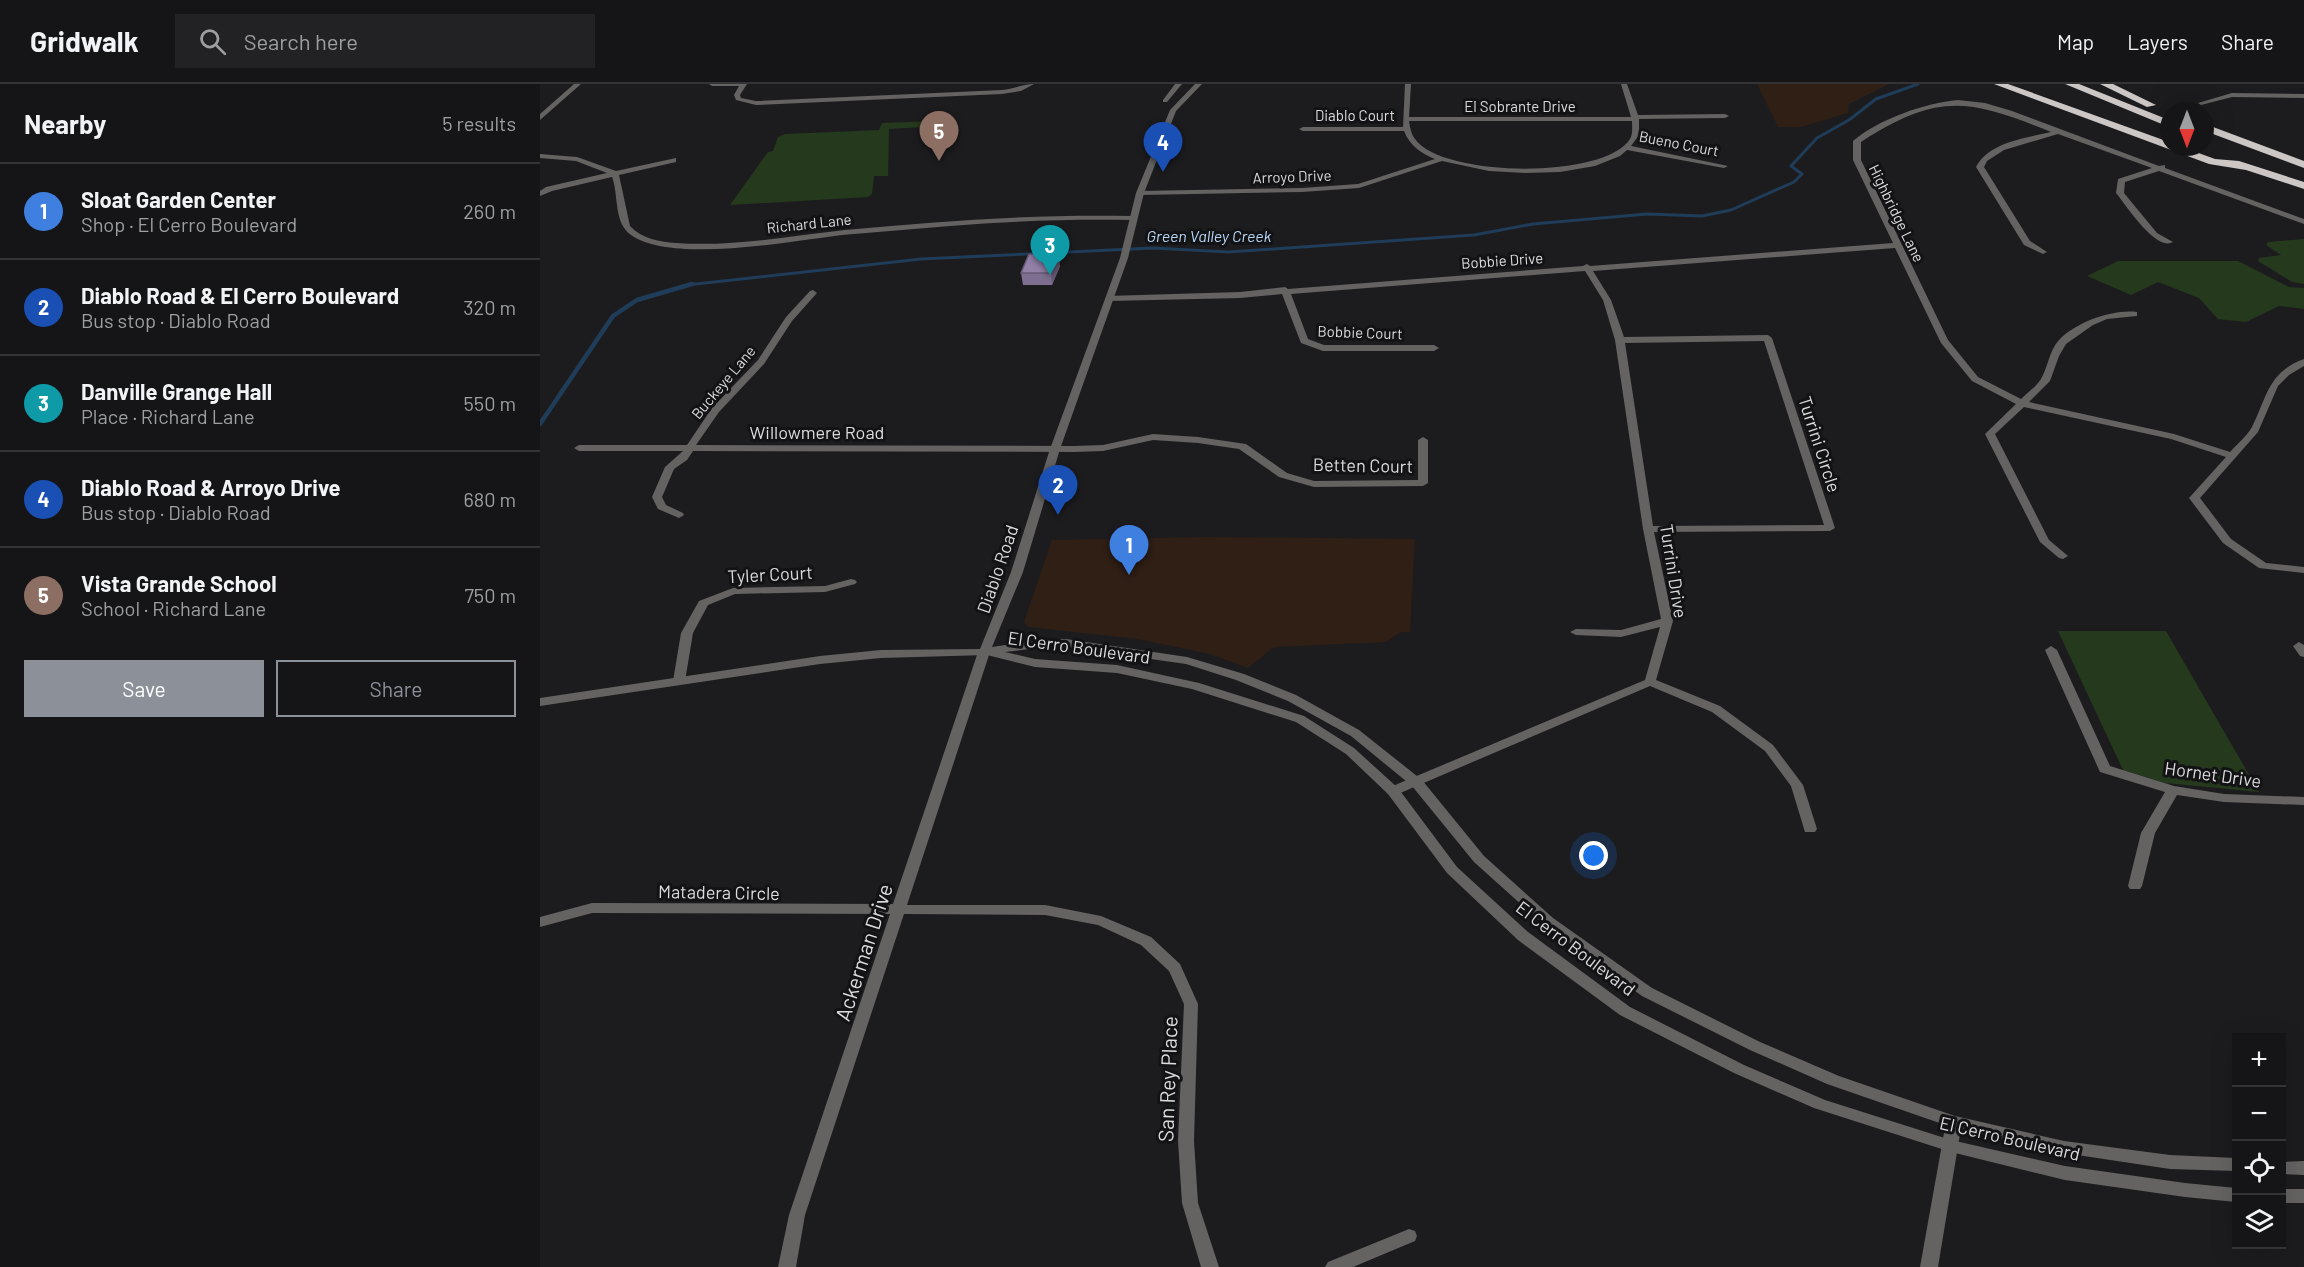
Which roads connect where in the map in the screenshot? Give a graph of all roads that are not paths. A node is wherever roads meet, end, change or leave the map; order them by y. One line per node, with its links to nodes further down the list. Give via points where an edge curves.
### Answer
1 (577, 84): 2 (street); 19 (street)
2 (584, 84)
3 (712, 84): 4 (street)
4 (744, 84): 5 (street, via 738,99 756,103 1002,92)
5 (1031, 84)
6 (1179, 84): 15 (street)
7 (1199, 84): 41 (street, Diablo Road, via 1173,110)
8 (1408, 84): 21 (street)
9 (1624, 84): 20 (street)
10 (1999, 84): 37 (highway, via 2213,162)
11 (2032, 84): 27 (highway)
12 (2070, 84): 22 (highway)
13 (2105, 84): 17 (highway)
14 (2304, 96): 16 (street, via 2232,95)
15 (1165, 101)
16 (2205, 102)
17 (2160, 108)
18 (1725, 116): 20 (street, El Sobrante Drive)
19 (540, 118)
20 (1634, 118): 21 (street, El Sobrante Drive); 29 (street, via 1635,140)
21 (1407, 119): 24 (street)
22 (2160, 120)
23 (1303, 129): 24 (street, Diablo Court)
24 (1407, 129): 32 (street, via 1414,142)
25 (2214, 130): 34 (highway)
26 (2058, 132): 36 (street, Highbridge Lane); 46 (street, Highbridge Lane, via 2001,109 1947,103 1919,111 1857,141 1857,160); 47 (street, via 1998,150 1985,156 1980,167 2027,243)
27 (2160, 135)
28 (2214, 140): 38 (highway)
29 (1628, 148): 32 (street, via 1607,159 1550,170 1484,169); 35 (street, Bueno Court)
30 (540, 156): 39 (street, via 577,159)
31 (2214, 156): 37 (highway)
32 (1441, 159): 41 (street, Arroyo Drive, via 1359,186)
33 (673, 160): 39 (street)
34 (2304, 165)
35 (1724, 166)
36 (2162, 167): 44 (street, Highbridge Lane); 45 (street, via 2121,181 2120,193 2154,235)
37 (2245, 167): 40 (highway)
38 (2304, 171)
39 (614, 173): 42 (street); 43 (street, Richard Lane, via 622,192 624,223 630,231 676,245 734,244 1042,219)
40 (2304, 186)
41 (1140, 193): 43 (street, Diablo Road)
42 (540, 194)
43 (1132, 218): 51 (street, Diablo Road, via 1128,244)
44 (2304, 222)
45 (2169, 242)
46 (1897, 245): 48 (street, Bobbie Drive); 56 (street, Highbridge Lane, via 1944,341 1975,379)
47 (2043, 252)
48 (1587, 267): 49 (street, Bobbie Drive); 53 (street, Turrini Drive, via 1607,300)
49 (1285, 290): 51 (street, Bobbie Drive); 54 (street, Bobbie Court, via 1301,336 1311,345)
50 (813, 293): 59 (street, Buckeye Lane, via 789,319 761,362 715,410)
51 (1110, 298): 60 (street, Diablo Road)
52 (2134, 314): 56 (street, via 2106,317 2062,342 2045,381)
53 (1620, 340): 63 (street, Turrini Drive); 63 (street, Turrini Circle, via 1768,338 1830,528)
54 (1434, 348)
55 (2304, 362): 61 (street, via 2274,385 2255,430)
56 (2021, 402): 61 (street, Highbridge Lane, via 2174,437); 64 (street, via 1990,435 2045,542)
57 (1423, 440): 60 (street, Betten Court, via 1423,483 1314,484 1283,475 1242,446 1198,440 1153,437 1103,448)
58 (579, 448): 59 (street, Willowmere Road)
59 (689, 448): 60 (street, Willowmere Road); 62 (street, Buckeye Lane, via 670,467 657,497 662,507)
60 (1055, 449): 70 (street, Diablo Road, via 1017,572)
61 (2231, 455): 65 (street, via 2194,498 2227,540 2263,566)
62 (679, 515)
63 (1648, 529): 67 (street, Turrini Drive)
64 (2063, 556)
65 (2304, 570)
66 (850, 582): 71 (street, Tyler Court, via 825,589 733,591 710,599 696,612 687,633)
67 (1667, 621): 68 (street, via 1621,634); 72 (street, Turrini Drive)
68 (1576, 632)
69 (2051, 650): 75 (street, Hornet Drive, via 2105,769)
70 (984, 652): 71 (street, via 881,654); 74 (street, El Cerro Boulevard, via 1066,643 1154,655 1213,669 1266,687 1325,714); 76 (street, El Cerro Boulevard, via 1035,663 1117,669 1270,708 1300,719 1350,751); 80 (street, Ackerman Drive)
71 (679, 681): 73 (street)
72 (1650, 682): 74 (street); 78 (street, via 1716,709 1769,748 1797,785)
73 (540, 702)
74 (1417, 783): 76 (street); 82 (street, El Cerro Boulevard, via 1479,859 1548,921 1647,992 1833,1080)
75 (2173, 790): 77 (street, Hornet Drive, via 2224,798); 79 (street, via 2148,833)
76 (1393, 791): 83 (street, El Cerro Boulevard, via 1452,870 1523,936 1625,1011 1739,1069 1820,1104)
77 (2304, 801)
78 (1810, 829)
79 (2135, 886)
80 (898, 911): 81 (street, Matadera Circle, via 592,909); 91 (street, Ackerman Drive, via 797,1215); 92 (street, San Rey Place, via 1044,910 1101,921 1146,941 1175,968 1191,1004 1186,1141 1190,1203)
81 (540, 922)
82 (1954, 1122): 83 (street); 84 (street, El Cerro Boulevard, via 2064,1147 2170,1162)
83 (1951, 1146): 87 (street, El Cerro Boulevard, via 2065,1173); 94 (street)
84 (2232, 1165)
85 (2286, 1168): 86 (street)
86 (2304, 1168)
87 (2232, 1194)
88 (2286, 1196): 89 (street)
89 (2304, 1196)
90 (1409, 1236): 93 (street)
91 (787, 1267)
92 (1210, 1267)
93 (1334, 1267)
94 (1929, 1267)

